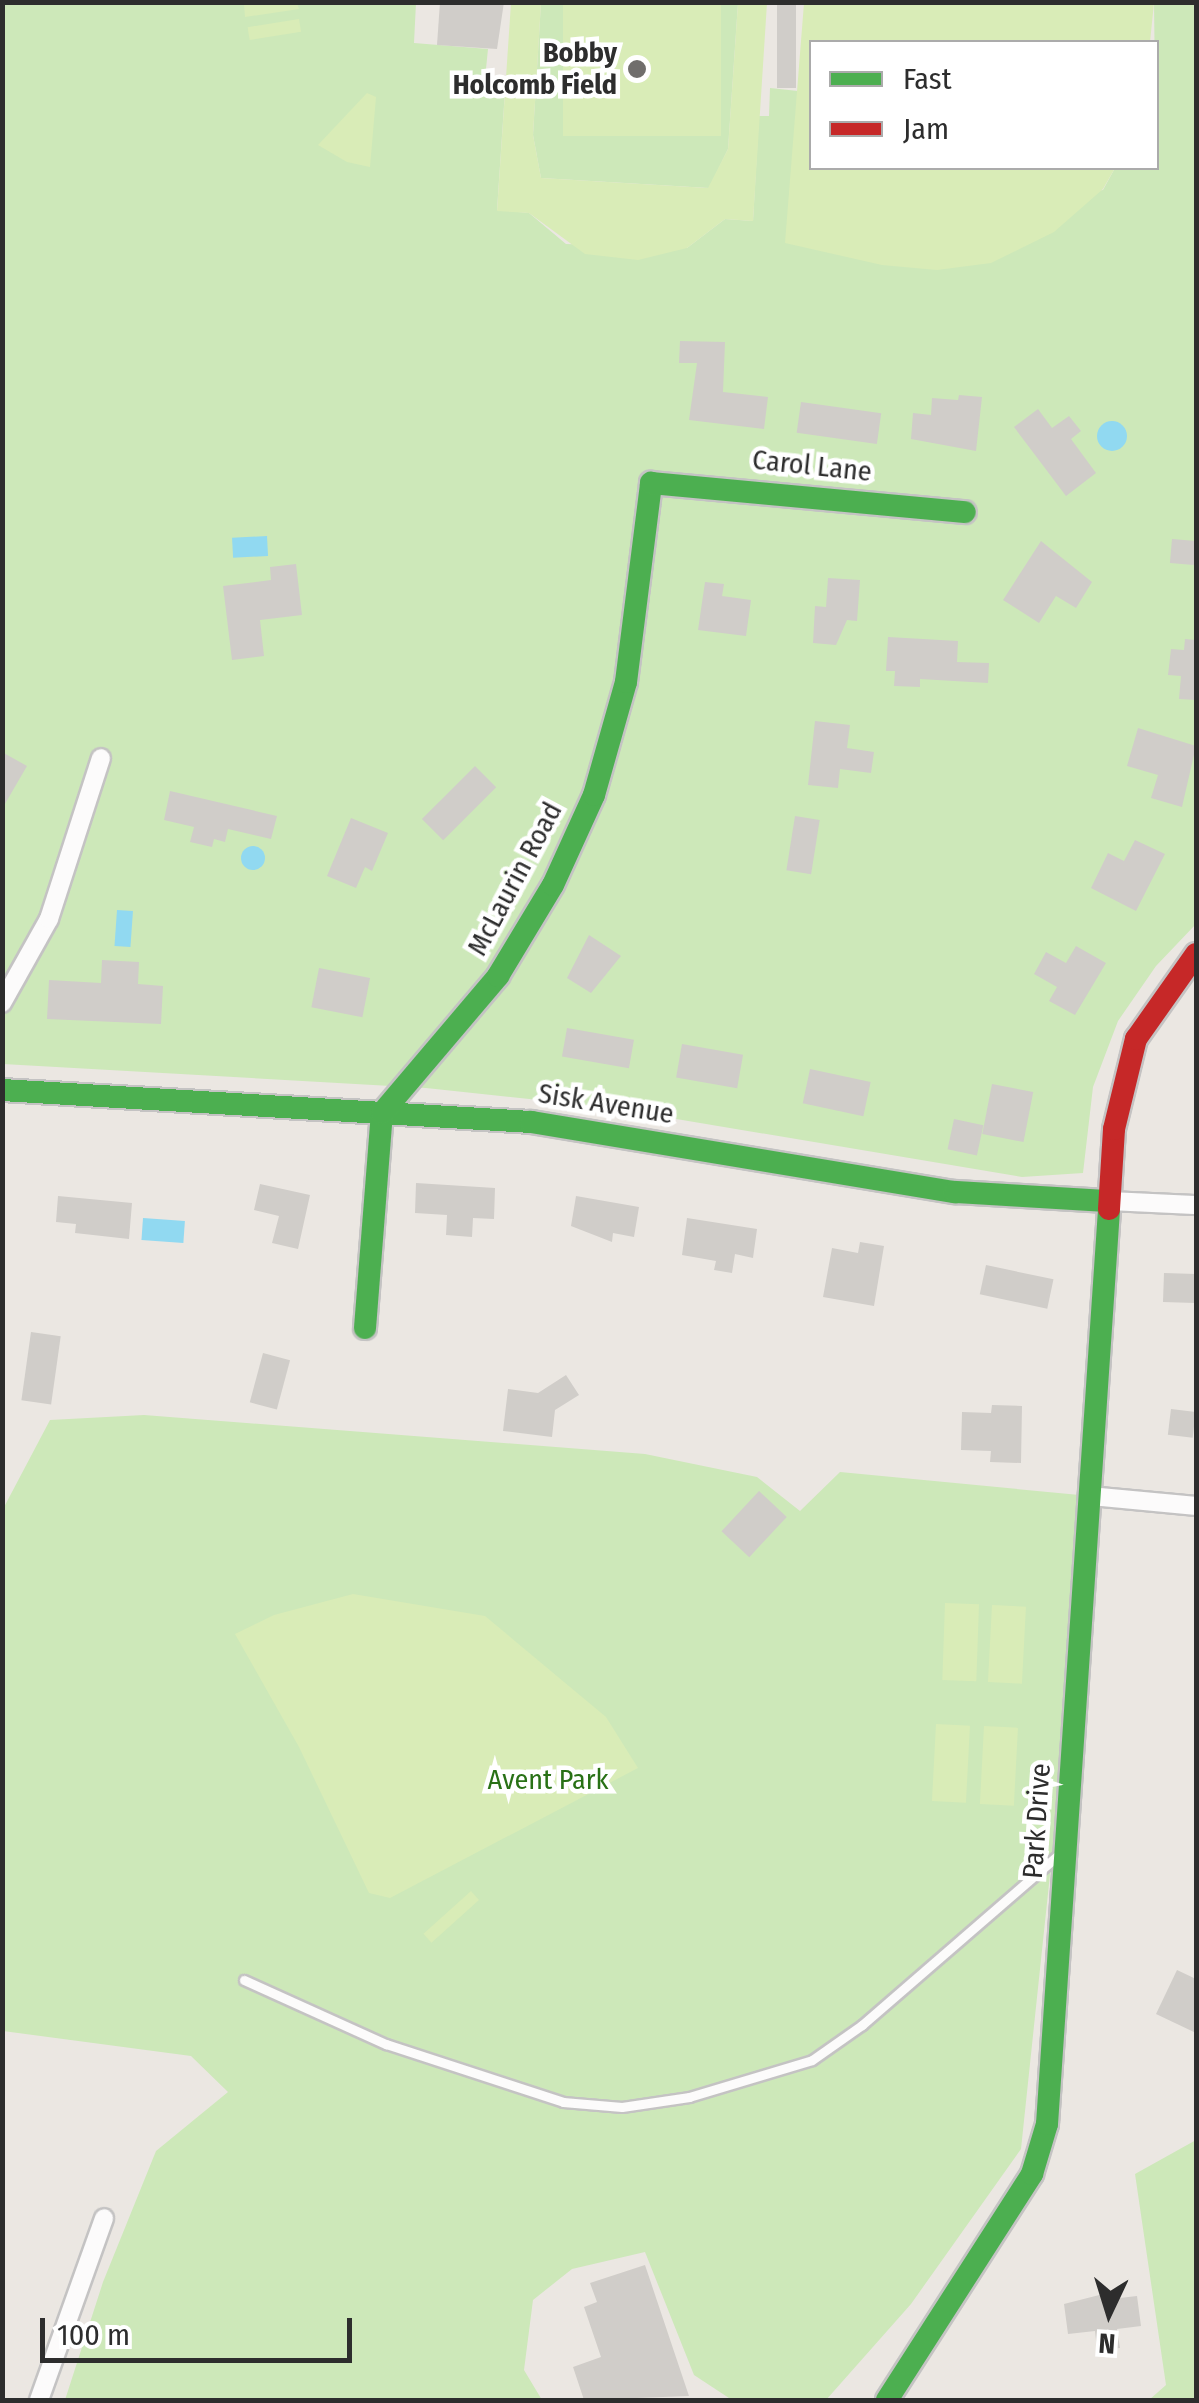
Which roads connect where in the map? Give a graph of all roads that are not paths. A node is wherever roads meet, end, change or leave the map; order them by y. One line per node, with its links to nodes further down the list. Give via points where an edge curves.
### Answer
1 (651, 483): 2 (street, Carol Lane); 7 (street, McLaurin Road, via 626,682 594,795 553,885 498,976)
2 (965, 512)
3 (101, 758): 5 (street, via 49,919)
4 (1196, 954): 8 (street, Park Drive, via 1136,1039 1120,1090)
5 (2, 1003)
6 (2, 1090): 7 (street, Sisk Avenue)
7 (382, 1113): 8 (street, Sisk Avenue, via 531,1122 955,1192); 10 (street)
8 (1108, 1201): 9 (street, Sisk Avenue); 11 (street, Park Drive)
9 (1196, 1205)
10 (365, 1328)
11 (1090, 1496): 12 (street); 13 (street, Park Drive)
12 (1196, 1506)
13 (1064, 1850): 14 (lane, via 862,2025 812,2060 689,2097 622,2107 563,2102 386,2044); 17 (street, Park Drive, via 1047,2124 1032,2174)
14 (244, 1980)
15 (104, 2218): 16 (street)
16 (39, 2400)
17 (887, 2400)

